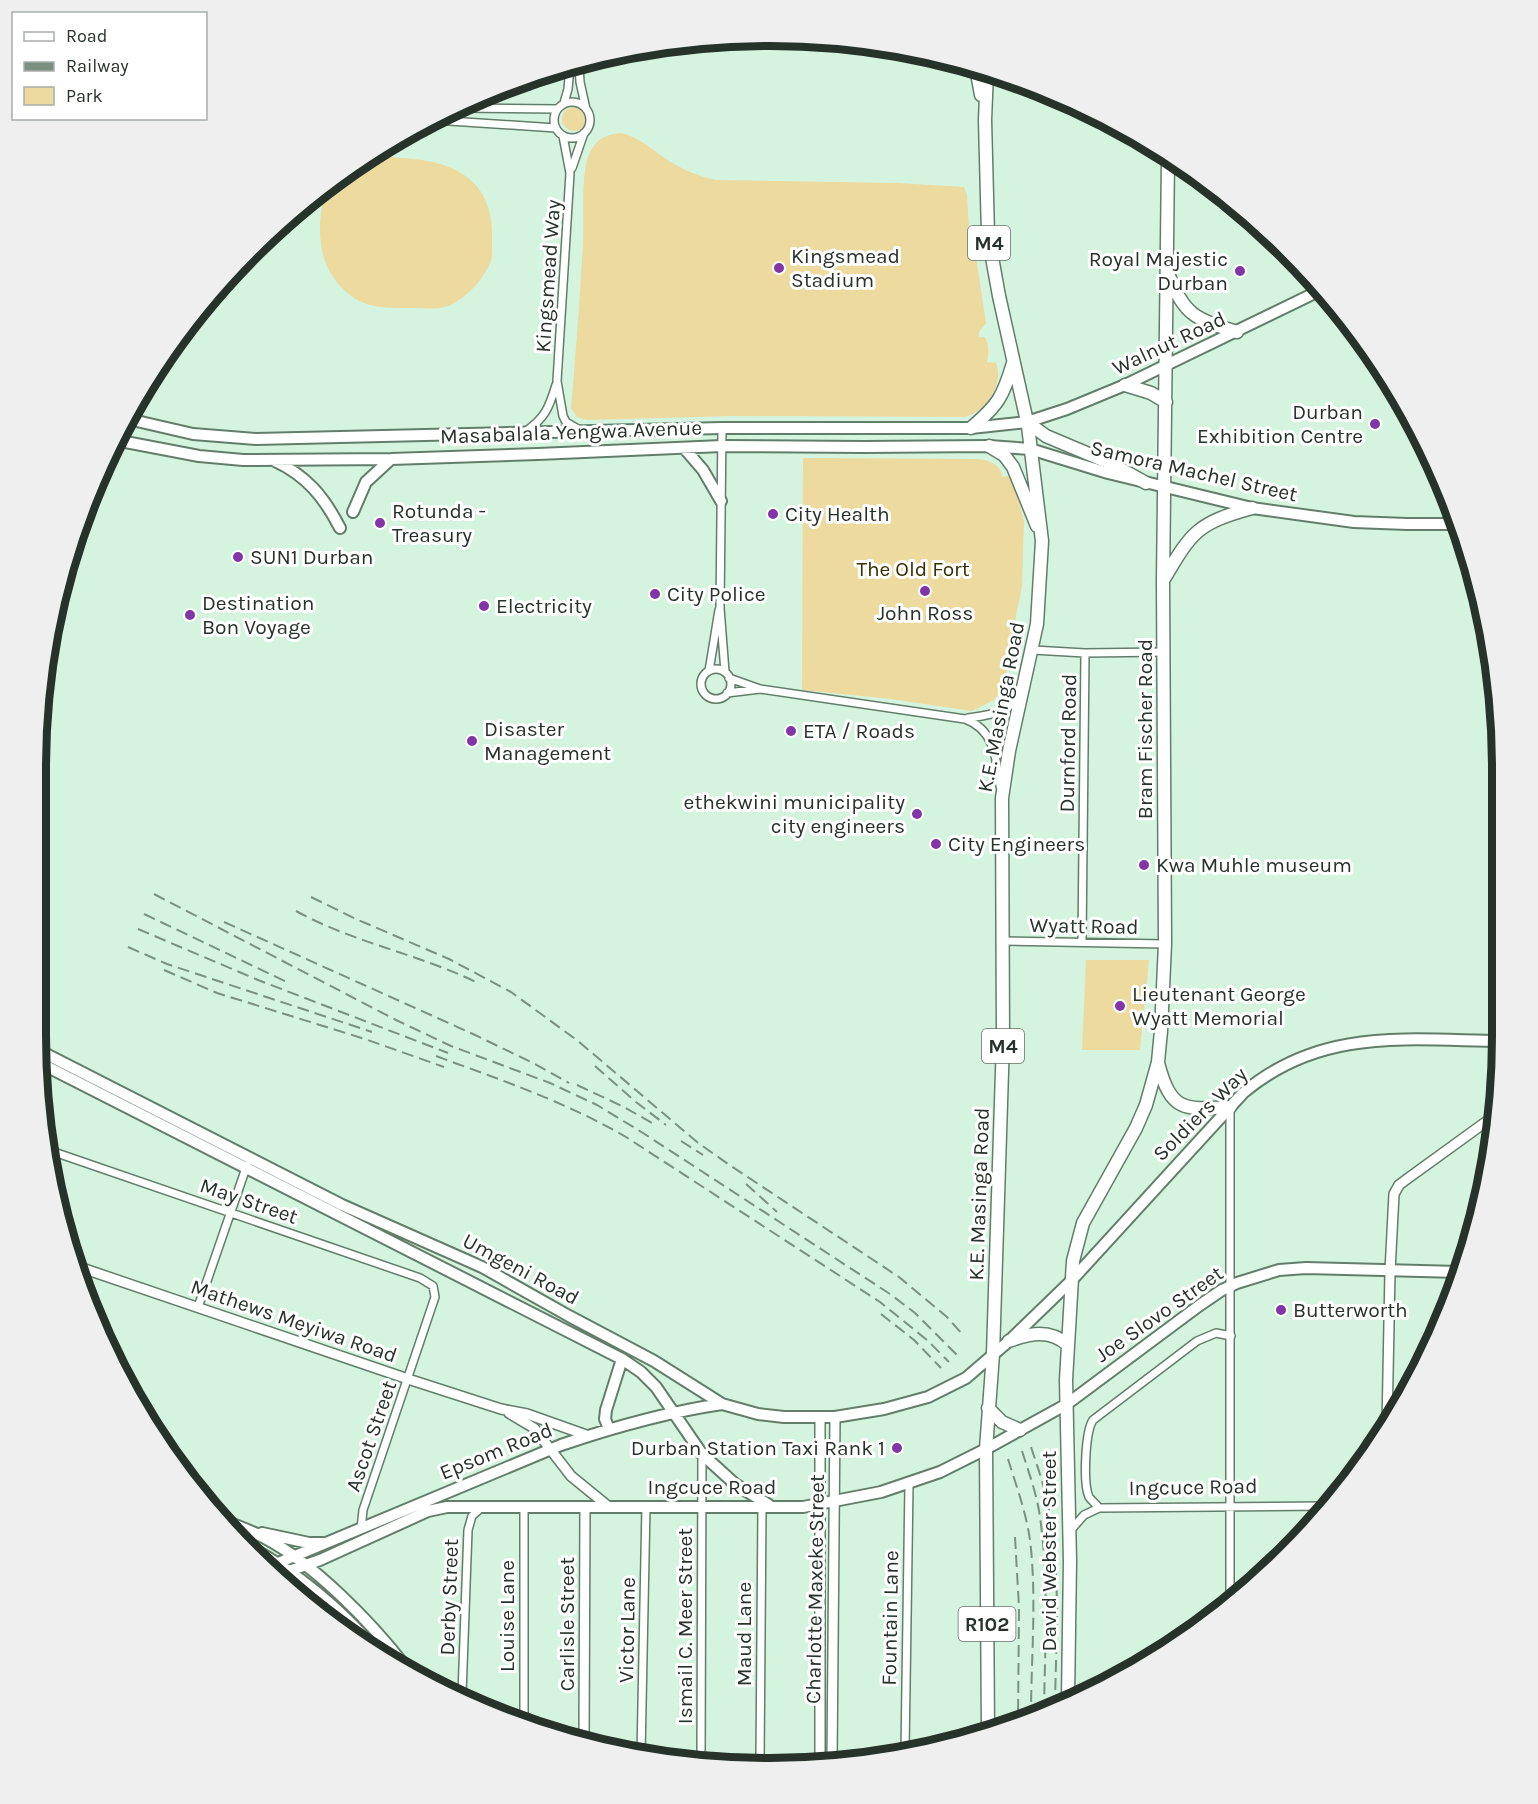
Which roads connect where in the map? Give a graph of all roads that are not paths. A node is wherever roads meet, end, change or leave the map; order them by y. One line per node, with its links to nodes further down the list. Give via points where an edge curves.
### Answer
1 (579, 72): 8 (street)
2 (569, 75): 5 (street)
3 (978, 78): 9 (highway)
4 (987, 81): 9 (highway, K.E. Masinga Road / M4)
5 (564, 104): 7 (street); 8 (street, via 575,102)
6 (477, 108): 7 (street)
7 (557, 109): 11 (street)
8 (586, 109): 12 (street, via 589,123)
9 (985, 120): 19 (highway, K.E. Masinga Road / M4, via 989,243)
10 (449, 121): 11 (street)
11 (556, 128): 13 (street)
12 (585, 131): 13 (street, via 578,136); 15 (street, Kingsmead Way)
13 (563, 135): 15 (street, Kingsmead Way)
14 (1168, 167): 16 (highway, Bram Fischer Road)
15 (570, 173): 21 (street, Kingsmead Way)
16 (1166, 269): 18 (highway, via 1176,294 1192,315); 20 (highway, Bram Fischer Road)
17 (1313, 294): 18 (main road, Walnut Road)
18 (1237, 332): 20 (main road, Walnut Road)
19 (1013, 363): 25 (highway, K.E. Masinga Road / M4); 27 (highway, via 1001,397)
20 (1166, 366): 22 (main road, Walnut Road); 23 (highway, Bram Fischer Road)
21 (557, 381): 28 (street, Kingsmead Way, via 566,422); 29 (street, Kingsmead Way, via 544,416)
22 (1125, 385): 23 (highway); 25 (main road, Walnut Road)
23 (1166, 402): 38 (highway, Bram Fischer Road)
24 (136, 421): 29 (main road, Masabalala Yengwa Avenue, via 193,434 256,439)
25 (1027, 422): 27 (main road, Masabalala Yengwa Avenue); 34 (highway, K.E. Masinga Road / M4); 37 (highway, via 1046,436)
26 (722, 428): 27 (main road, Masabalala Yengwa Avenue); 28 (main road, Masabalala Yengwa Avenue); 31 (street)
27 (971, 428)
28 (583, 432): 29 (main road, Masabalala Yengwa Avenue)
29 (523, 433)
30 (125, 442): 35 (main road, Masabalala Yengwa Avenue, via 198,456)
31 (722, 446): 32 (main road, Masabalala Yengwa Avenue); 33 (main road, Masabalala Yengwa Avenue); 39 (street)
32 (989, 446): 34 (main road, Masabalala Yengwa Avenue); 44 (highway, via 1004,455 1013,467)
33 (684, 448): 36 (main road, Masabalala Yengwa Avenue); 39 (main road, via 704,470)
34 (1030, 449): 37 (main road, Samora Machel Street); 44 (highway, K.E. Masinga Road / M4)
35 (272, 459): 36 (main road, Masabalala Yengwa Avenue); 43 (main road, via 312,485)
36 (391, 459): 41 (main road, via 366,482)
37 (1146, 483): 38 (main road, Samora Machel Street)
38 (1164, 487): 40 (main road, Samora Machel Street); 45 (highway, Bram Fischer Road)
39 (721, 501): 46 (street)
40 (1252, 508): 42 (main road, Samora Machel Street, via 1354,522); 45 (highway, via 1200,528)
41 (353, 512)
42 (1448, 524)
43 (340, 528)
44 (1041, 535): 47 (highway, K.E. Masinga Road / M4, via 1040,596)
45 (1163, 581): 48 (highway, Bram Fischer Road)
46 (720, 608): 50 (street); 51 (street)
47 (1033, 650): 49 (street); 53 (highway, K.E. Masinga Road / M4)
48 (1165, 652): 49 (street); 59 (highway, Bram Fischer Road)
49 (1085, 653): 58 (street, Durnford Road)
50 (709, 671): 51 (street, via 717,669); 54 (street, via 701,682 704,693 715,699)
51 (727, 675): 52 (street); 54 (street)
52 (760, 689): 54 (street); 55 (street)
53 (1024, 691): 55 (street, via 998,713); 56 (highway, K.E. Masinga Road / M4)
54 (727, 693)
55 (965, 718): 56 (street, via 981,727 991,740)
56 (1002, 798): 57 (highway, K.E. Masinga Road / M4)
57 (1004, 941): 58 (street, Wyatt Road); 84 (highway, K.E. Masinga Road / M4)
58 (1082, 942): 59 (street, Wyatt Road)
59 (1165, 944): 62 (highway, Bram Fischer Road)
60 (1492, 1041): 64 (main road, Soldiers Way, via 1376,1040 1337,1046 1272,1071)
61 (47, 1055): 67 (main road, Umgeni Road)
62 (1158, 1062): 64 (highway, via 1167,1089 1182,1106); 76 (highway, Bram Fischer Road, via 1140,1120 1083,1223)
63 (47, 1067): 67 (main road, Umgeni Road)
64 (1230, 1107): 76 (main road, Soldiers Way); 79 (street)
65 (1486, 1122): 74 (street, via 1399,1185 1394,1194)
66 (57, 1153): 70 (street, May Street)
67 (247, 1163): 68 (main road, Umgeni Road); 70 (street)
68 (306, 1193): 69 (main road, Umgeni Road); 71 (main road, Umgeni Road)
69 (342, 1205): 71 (main road); 72 (main road, Umgeni Road)
70 (231, 1212): 78 (street, May Street); 80 (street)
71 (337, 1216): 77 (main road, Umgeni Road)
72 (482, 1267): 77 (main road); 87 (main road, Umgeni Road, via 654,1361)
73 (86, 1269): 80 (street, Mathews Meyiwa Road)
74 (1390, 1271): 75 (main road, Joe Slovo Street); 79 (main road, Joe Slovo Street, via 1288,1269); 90 (street)
75 (1451, 1272)
76 (1071, 1281): 82 (main road, Soldiers Way); 83 (highway, Bram Fischer Road)
77 (474, 1282): 85 (main road, Umgeni Road)
78 (434, 1286): 86 (street, Ascot Street, via 435,1297)
79 (1231, 1286): 81 (street); 88 (main road, Joe Slovo Street)
80 (198, 1307): 86 (street, Mathews Meyiwa Road)
81 (1231, 1336): 111 (street); 113 (street, via 1216,1333 1197,1341 1093,1420 1088,1434 1087,1485 1088,1495)
82 (1009, 1341): 83 (highway, via 1040,1333 1060,1338); 84 (main road, Soldiers Way)
83 (1068, 1345): 88 (highway)
84 (993, 1354): 89 (highway, R102); 94 (main road, Umgeni Road, via 966,1378 934,1395)
85 (622, 1359): 92 (main road, Umgeni Road, via 648,1378); 95 (main road, via 606,1410)
86 (408, 1379): 91 (street, Mathews Meyiwa Road); 117 (street, Ascot Street, via 363,1510)
87 (722, 1404): 92 (main road, Epsom Road); 93 (main road, Umgeni Road, via 758,1414)
88 (1067, 1404): 96 (main road); 118 (highway, David Webster Street)
89 (988, 1408): 96 (highway, via 1002,1422); 99 (highway, R102)
90 (1387, 1408)
91 (501, 1409): 97 (street, Mathews Meyiwa Road); 98 (street, Mathews Meyiwa Road, via 534,1428)
92 (674, 1413): 95 (main road, Epsom Road); 100 (main road, Umgeni Road)
93 (820, 1417): 94 (main road, Umgeni Road); 103 (street, Charlotte Maxeke Street)
94 (835, 1417): 102 (street, Charlotte Maxeke Street)
95 (609, 1429): 97 (main road, Epsom Road)
96 (1020, 1430): 99 (main road, Ingcuce Road)
97 (589, 1436): 98 (main road, Epsom Road)
98 (551, 1449): 109 (street, Mathews Meyiwa Road, via 571,1476); 117 (main road, Epsom Road)
99 (986, 1449): 101 (main road, Ingcuce Road); 135 (highway, R102)
100 (702, 1454): 104 (street, Ismail C. Meer Street); 110 (main road, Umgeni Road)
101 (909, 1484): 102 (main road, Ingcuce Road); 137 (street, Fountain Lane)
102 (835, 1501): 103 (main road, Ingcuce Road); 127 (street, Charlotte Maxeke Street)
103 (821, 1504): 110 (main road, Ingcuce Road); 126 (street, Charlotte Maxeke Street)
104 (702, 1505): 105 (main road, Ingcuce Road); 110 (main road, Ingcuce Road); 139 (street, Ismail C. Meer Street)
105 (646, 1506): 109 (main road, Ingcuce Road); 138 (street, Victor Lane)
106 (1316, 1506): 111 (street, Ingcuce Road)
107 (482, 1507): 112 (main road, Ingcuce Road); 114 (main road, Ingcuce Road); 132 (street, Derby Street, via 472,1516 468,1530)
108 (585, 1507): 109 (main road, Ingcuce Road); 112 (main road, Ingcuce Road); 136 (street, Carlisle Street)
109 (609, 1507)
110 (767, 1507): 142 (street, Maud Lane)
111 (1230, 1507): 113 (street, Ingcuce Road); 125 (street)
112 (524, 1508): 134 (street, Louise Lane)
113 (1100, 1508): 118 (street, Ingcuce Road, via 1084,1515)
114 (428, 1511): 121 (main road, Epsom Road)
115 (240, 1526): 116 (main road)
116 (247, 1529): 119 (main road); 120 (main road)
117 (361, 1529): 119 (main road, Epsom Road)
118 (1070, 1531): 133 (highway, David Webster Street)
119 (326, 1544): 120 (main road, Epsom Road)
120 (294, 1557): 121 (main road); 122 (main road, Epsom Road)
121 (305, 1566): 123 (main road, Epsom Road); 129 (main road, via 367,1622)
122 (281, 1567)
123 (282, 1568)
124 (291, 1576): 128 (main road)
125 (1230, 1590)
126 (820, 1604): 127 (street); 131 (street, Charlotte Maxeke Street)
127 (833, 1604): 130 (street, Charlotte Maxeke Street)
128 (347, 1621)
129 (392, 1651)
130 (832, 1682): 131 (street); 140 (street, Charlotte Maxeke Street)
131 (820, 1683): 141 (street, Charlotte Maxeke Street)
132 (462, 1689)
133 (1068, 1693)
134 (524, 1714)
135 (988, 1723)
136 (584, 1733)
137 (905, 1745)
138 (641, 1746)
139 (701, 1754)
140 (832, 1754)
141 (820, 1756)
142 (760, 1758)

